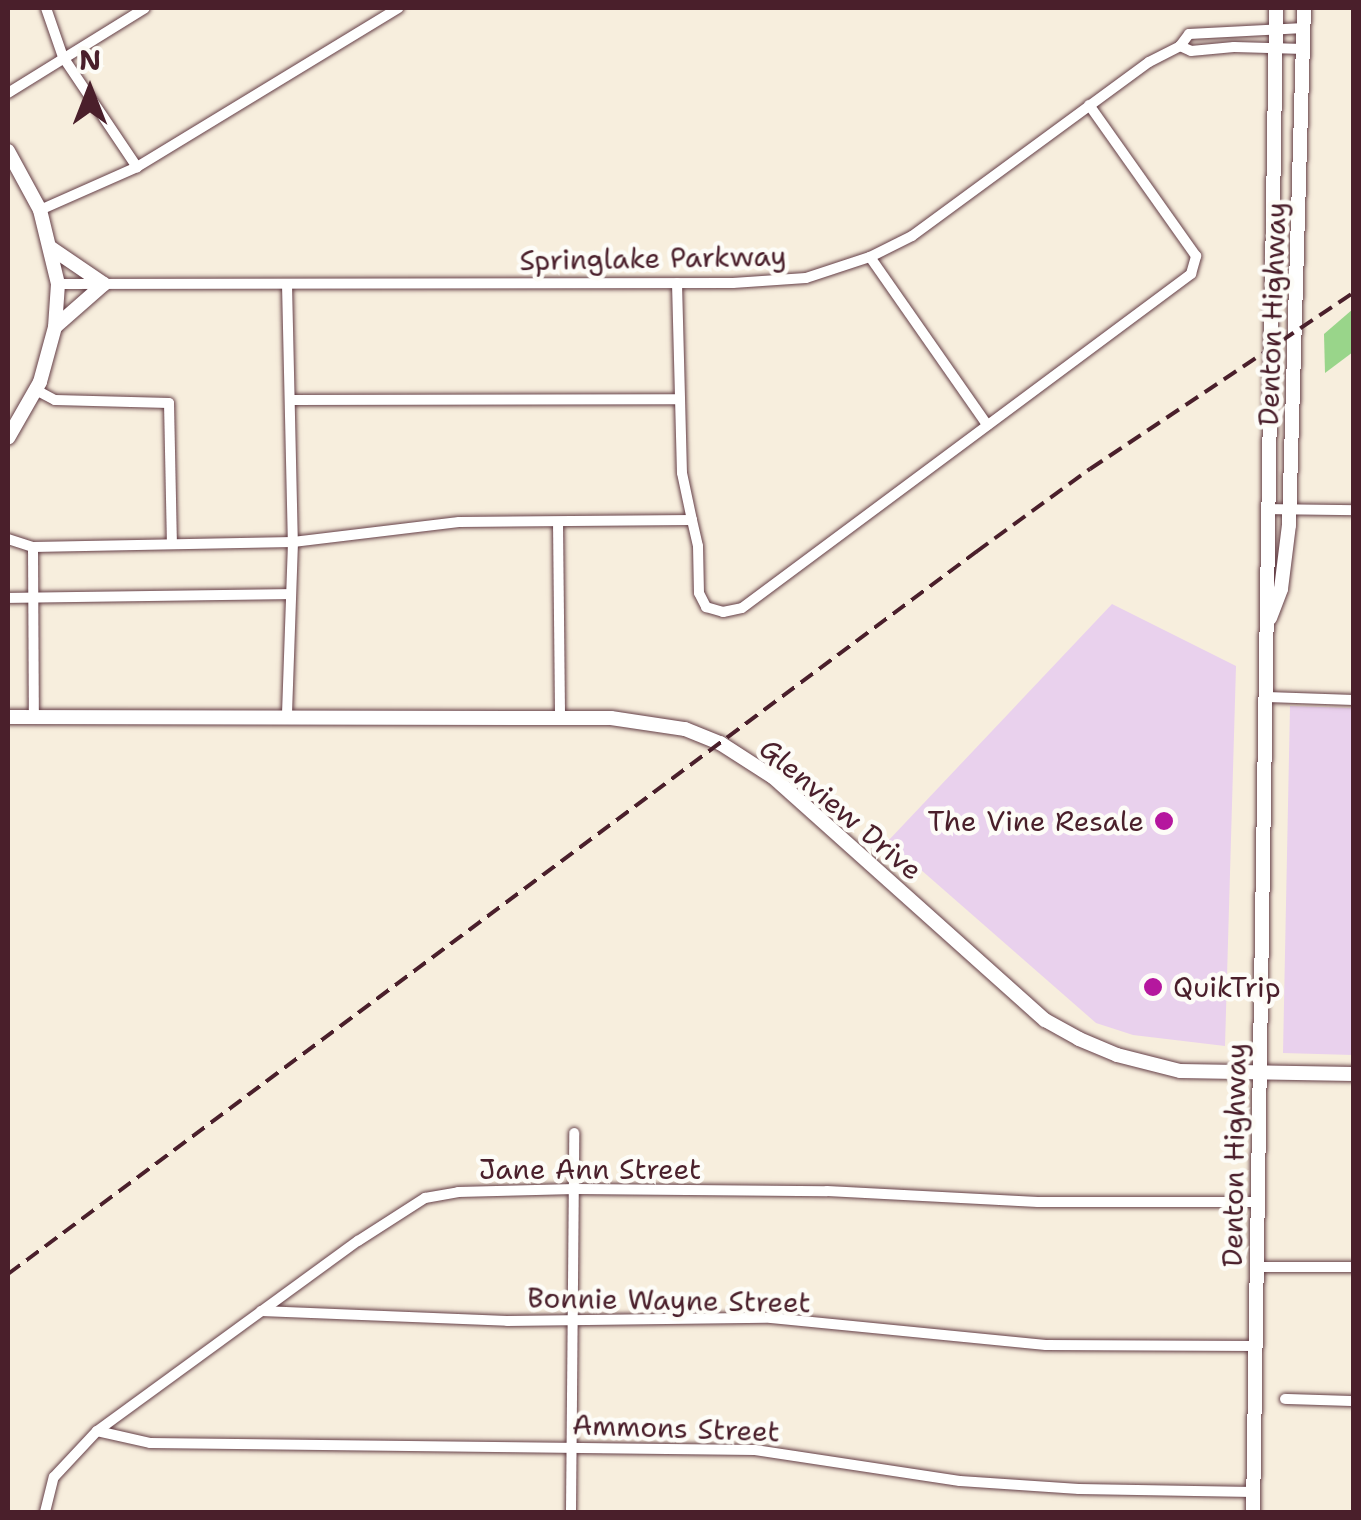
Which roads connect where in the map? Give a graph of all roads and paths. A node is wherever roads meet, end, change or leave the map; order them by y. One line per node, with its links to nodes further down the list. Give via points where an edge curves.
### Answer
1 (46, 8): 11 (street)
2 (144, 8): 11 (street)
3 (400, 8): 15 (street)
4 (1276, 8): 6 (main road, Denton Highway)
5 (1304, 8): 7 (main road, Denton Highway)
6 (1276, 27): 7 (street, Springlake Parkway); 8 (street, Springlake Parkway, via 1188,34); 9 (main road, Denton Highway)
7 (1304, 28): 10 (main road, Denton Highway)
8 (1180, 46): 9 (street); 13 (street, Springlake Parkway)
9 (1276, 48): 10 (street); 29 (main road, Denton Highway)
10 (1304, 49): 30 (main road, Denton Highway)
11 (63, 58): 12 (street); 15 (street)
12 (8, 93)
13 (1089, 105): 18 (street, Springlake Parkway, via 926,226); 27 (street, via 1196,256 1191,274)
14 (8, 151): 16 (main road)
15 (137, 166): 16 (street)
16 (40, 210): 17 (main road)
17 (50, 247): 20 (main road); 21 (main road)
18 (870, 257): 19 (street, Springlake Parkway, via 806,278); 27 (street)
19 (677, 283): 22 (street, Springlake Parkway); 25 (street)
20 (58, 284): 21 (street, Springlake Parkway); 23 (main road)
21 (104, 284): 22 (street, Springlake Parkway); 23 (main road)
22 (287, 284): 26 (street)
23 (55, 327): 24 (main road)
24 (36, 390): 28 (main road); 36 (street, via 55,400 168,403)
25 (679, 399): 26 (street); 32 (street)
26 (290, 400): 35 (street)
27 (987, 425): 32 (street, via 742,608 722,612 706,606)
28 (8, 438)
29 (1266, 510): 30 (street); 41 (main road, Denton Highway)
30 (1290, 510): 31 (street); 41 (main road, Denton Highway, via 1281,589)
31 (1354, 510)
32 (692, 520): 33 (street)
33 (558, 522): 35 (street, via 459,522); 47 (street)
34 (8, 539): 37 (street)
35 (293, 542): 36 (street); 38 (street)
36 (172, 544): 37 (street)
37 (34, 548): 40 (street)
38 (290, 594): 40 (street); 46 (street)
39 (8, 598): 40 (street)
40 (34, 598): 45 (street)
41 (1270, 619): 42 (main road, Denton Highway)
42 (1267, 698): 43 (street); 48 (main road, Denton Highway)
43 (1354, 700)
44 (8, 718): 45 (main road, Glenview Drive)
45 (34, 718): 46 (main road, Glenview Drive)
46 (287, 718): 47 (main road, Glenview Drive)
47 (560, 718): 48 (main road, Glenview Drive, via 646,721 720,743 773,777 1045,1020 1079,1040 1150,1065)
48 (1260, 1073): 49 (main road, Glenview Drive); 52 (main road, Denton Highway)
49 (1354, 1074)
50 (574, 1133): 51 (street)
51 (575, 1189): 52 (street, Jane Ann Street); 55 (street, Jane Ann Street, via 426,1198); 56 (street)
52 (1259, 1202): 53 (main road, Denton Highway)
53 (1257, 1267): 54 (street); 57 (main road, Denton Highway)
54 (1354, 1267)
55 (260, 1311): 56 (street, Bonnie Wayne Street); 60 (street, Jane Ann Street)
56 (573, 1321): 57 (street, Bonnie Wayne Street, via 771,1318 1046,1346); 61 (street)
57 (1256, 1346): 62 (main road, Denton Highway)
58 (1285, 1399): 59 (street)
59 (1354, 1401)
60 (97, 1431): 61 (street, Ammons Street, via 150,1442); 63 (street, Jane Ann Street, via 54,1477)
61 (572, 1446): 62 (street, Ammons Street, via 756,1450 960,1482); 64 (street)
62 (1253, 1492): 65 (main road, Denton Highway)
63 (45, 1512)
64 (571, 1512)
65 (1253, 1512)

